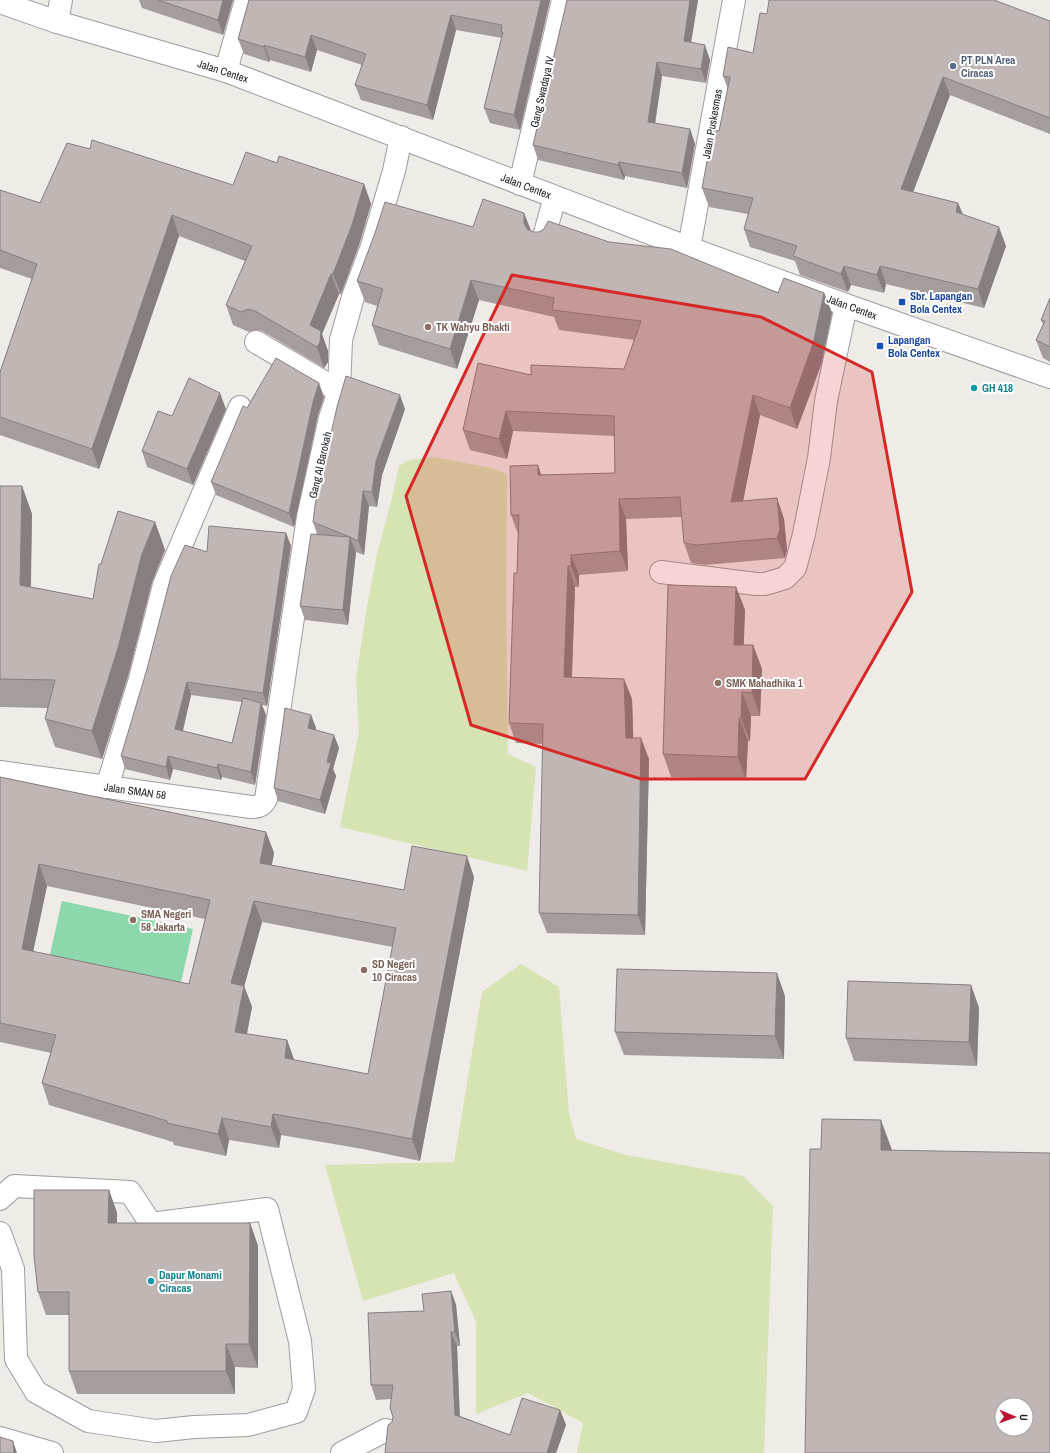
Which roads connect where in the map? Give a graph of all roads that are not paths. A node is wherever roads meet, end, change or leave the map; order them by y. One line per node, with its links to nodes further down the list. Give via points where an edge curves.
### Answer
1 (61, 0): 6 (street)
2 (246, 0): 7 (street)
3 (563, 0): 9 (street, Gang Swadaya IV)
4 (734, 0): 12 (street, Jalan Puskesmas)
5 (0, 2): 6 (street, Jalan Centex)
6 (57, 22): 7 (street, Jalan Centex)
7 (226, 71): 8 (street, Jalan Centex)
8 (401, 137): 9 (street, Jalan Centex); 16 (street, Gang Al Barokah, via 371,249 340,340)
9 (520, 184): 10 (street, Jalan Centex)
10 (555, 197): 11 (street); 12 (street, Jalan Centex)
11 (543, 240)
12 (690, 248): 13 (street, Jalan Centex)
13 (846, 305): 15 (street, Jalan Centex); 18 (street, via 826,401 819,458 795,568 786,578 765,584)
14 (256, 342): 16 (street)
15 (1050, 377)
16 (339, 391): 21 (street, Gang Al Barokah, via 330,418 308,517)
17 (240, 407): 20 (street, via 164,585 140,679)
18 (661, 572)
19 (0, 772): 20 (street, Jalan SMAN 58)
20 (107, 787): 21 (street, Jalan SMAN 58, via 251,807 258,807)
21 (266, 799)
22 (0, 1199): 23 (street, via 14,1186 130,1192 151,1224 267,1209 300,1341 304,1388 296,1412 248,1425 156,1431 88,1421 36,1392 16,1358 13,1269)
23 (0, 1233)
24 (386, 1430): 27 (street)
25 (0, 1438): 26 (street)
26 (52, 1453)
27 (342, 1453)

